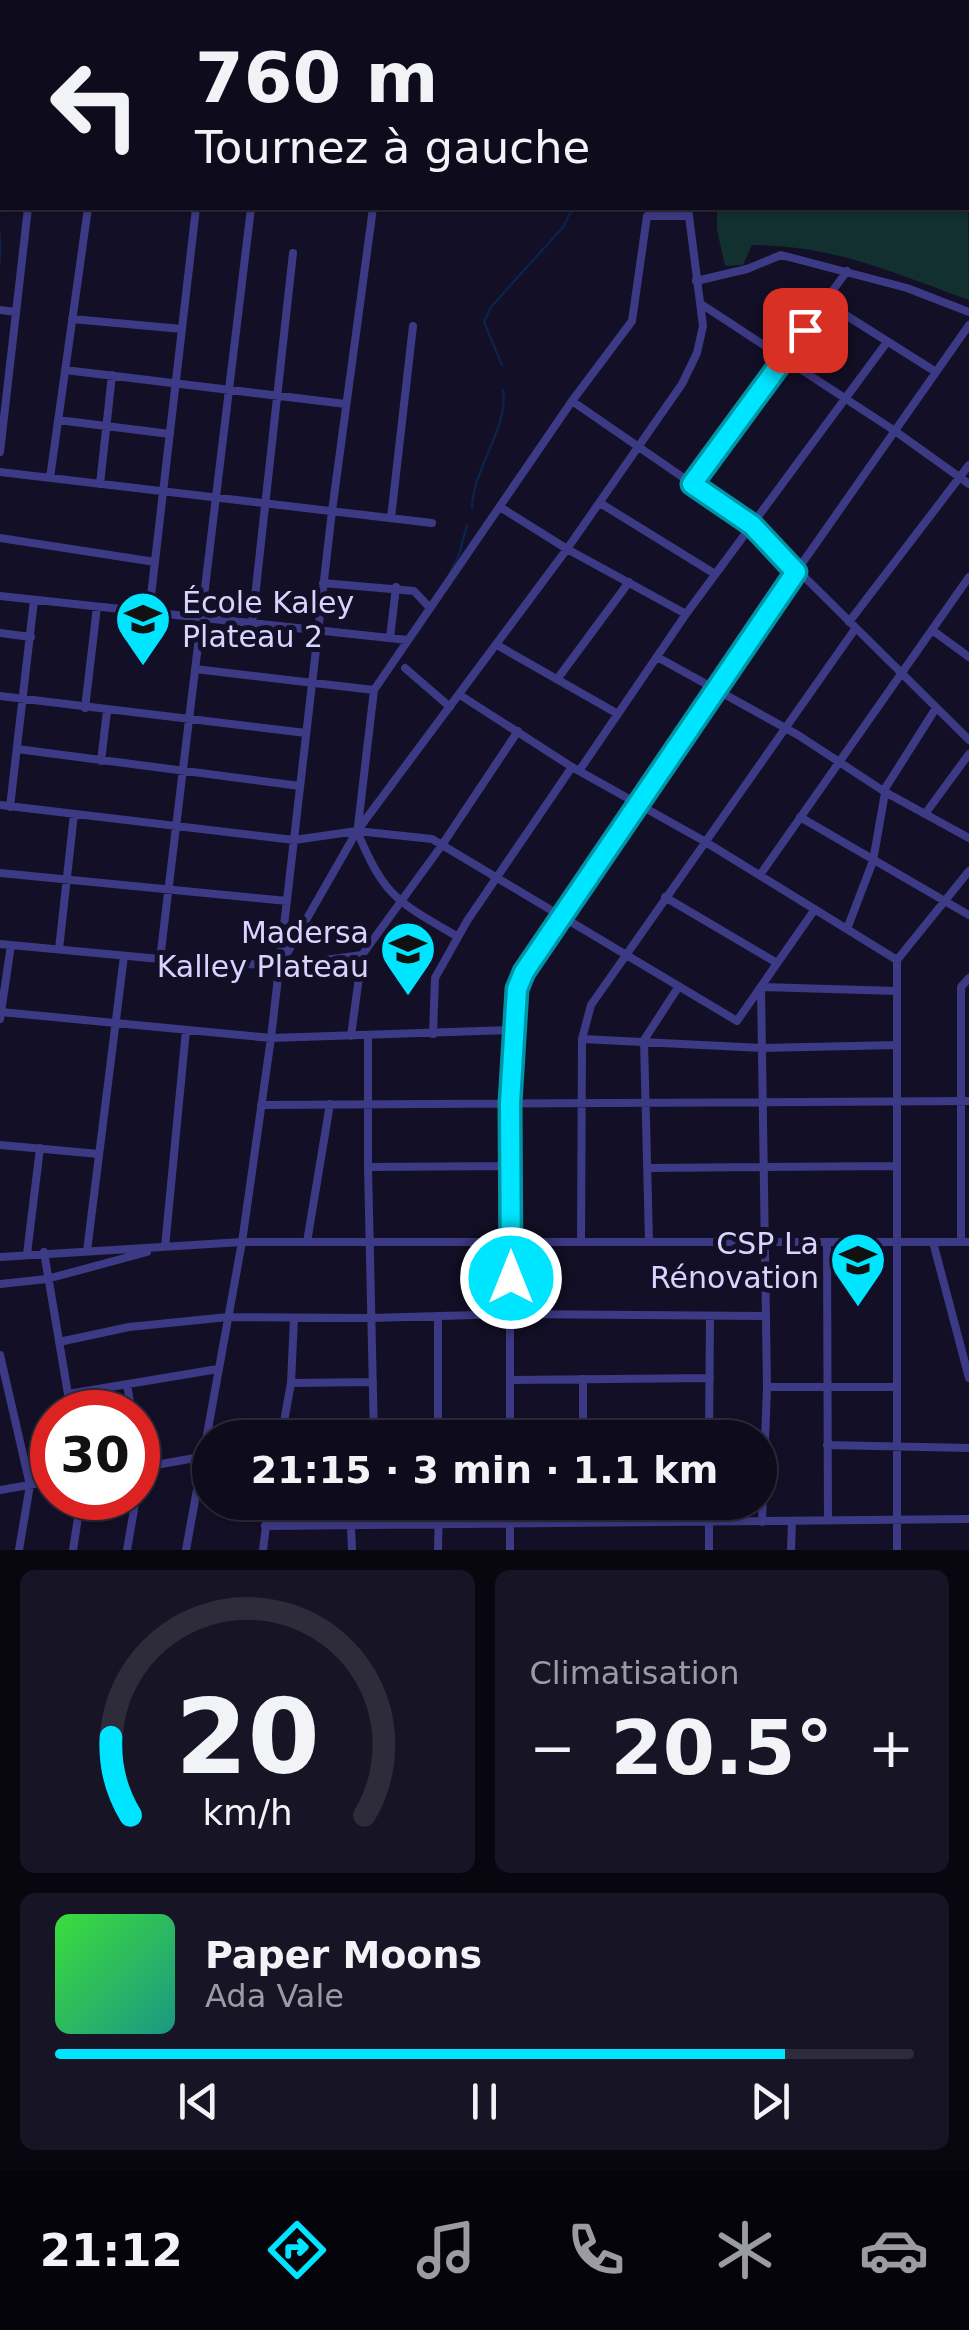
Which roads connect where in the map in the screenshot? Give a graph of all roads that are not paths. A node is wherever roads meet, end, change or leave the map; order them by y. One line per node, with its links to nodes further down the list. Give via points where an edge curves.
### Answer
1 (28, 210): 13 (street)
2 (88, 210): 15 (street)
3 (196, 210): 18 (street)
4 (251, 210): 25 (street)
5 (373, 210): 29 (street)
6 (688, 212): 9 (street); 28 (street, via 647,216 632,321)
7 (292, 253): 26 (street)
8 (847, 271): 9 (street, via 780,255); 10 (street); 14 (street)
9 (696, 281): 11 (street)
10 (825, 302): 19 (street); 20 (street)
11 (702, 304): 20 (street); 35 (street, via 697,353)
12 (0, 310): 13 (street)
13 (16, 312): 30 (street)
14 (969, 312)
15 (72, 319): 18 (street); 21 (street)
16 (969, 325): 22 (street)
17 (414, 326): 50 (street)
18 (182, 329): 24 (street)
19 (887, 342): 22 (street); 27 (street)
20 (785, 358): 27 (street); 42 (street)
21 (65, 370): 23 (street); 31 (street)
22 (936, 372): 33 (street)
23 (112, 375): 24 (street); 32 (street)
24 (176, 382): 25 (street); 34 (street)
25 (229, 388): 26 (street); 45 (street)
26 (276, 394): 29 (street); 47 (street)
27 (846, 398): 33 (street); 52 (street)
28 (572, 401): 35 (street); 48 (street)
29 (346, 404): 49 (street)
30 (2, 415): 36 (street)
31 (58, 420): 32 (street); 39 (street)
32 (106, 426): 34 (street); 41 (street)
33 (895, 431): 40 (street); 56 (street)
34 (170, 434): 44 (street)
35 (639, 447): 42 (street); 46 (street)
36 (0, 452)
37 (969, 464): 40 (street)
38 (0, 472): 39 (street)
39 (50, 478): 41 (street)
40 (960, 478): 43 (street); 70 (street)
41 (100, 484): 44 (street)
42 (692, 484): 52 (street)
43 (969, 484)
44 (163, 491): 45 (street); 55 (street)
45 (216, 498): 47 (street); 68 (street)
46 (600, 503): 54 (street); 57 (street)
47 (266, 504): 49 (street); 69 (street)
48 (500, 507): 54 (street); 65 (street)
49 (332, 511): 50 (street); 60 (street)
50 (391, 518): 51 (street)
51 (432, 523)
52 (752, 525): 56 (street); 57 (street)
53 (0, 538): 55 (street)
54 (567, 549): 59 (street); 77 (street)
55 (155, 562): 66 (street)
56 (796, 572): 70 (street); 85 (street)
57 (715, 574): 67 (street)
58 (969, 577): 71 (street)
59 (629, 582): 67 (street); 83 (street)
60 (323, 583): 61 (street); 72 (street)
61 (396, 588): 65 (street, via 414,591); 75 (street)
62 (0, 596): 63 (street)
63 (34, 600): 64 (street); 74 (street)
64 (97, 608): 66 (street); 91 (street)
65 (430, 608): 76 (street)
66 (148, 612): 68 (street)
67 (686, 614): 79 (street)
68 (201, 618): 69 (street); 81 (street)
69 (252, 624): 72 (street)
70 (852, 626): 82 (street); 96 (street)
71 (932, 630): 78 (street); 82 (street)
72 (318, 632): 75 (street); 84 (street)
73 (0, 633): 74 (street)
74 (30, 637): 89 (street)
75 (390, 638): 76 (street)
76 (408, 640): 86 (street)
77 (496, 645): 83 (street); 87 (street)
78 (969, 656)
79 (659, 658): 85 (street); 94 (street)
80 (405, 668): 90 (street)
81 (195, 669): 84 (street); 95 (street)
82 (901, 674): 92 (street); 102 (street)
83 (558, 678): 94 (street)
84 (311, 683): 86 (street); 98 (street)
85 (716, 689): 96 (street); 108 (street)
86 (374, 690): 114 (street)
87 (460, 695): 90 (street); 97 (street)
88 (0, 696): 89 (street)
89 (24, 700): 91 (street); 100 (street)
90 (450, 707): 114 (street)
91 (85, 708): 93 (street)
92 (936, 708): 99 (street); 107 (street)
93 (106, 711): 95 (street); 103 (street)
94 (618, 714): 104 (street)
95 (188, 721): 98 (street); 105 (street)
96 (785, 728): 102 (street); 117 (street)
97 (518, 731): 104 (street); 118 (street)
98 (306, 733): 106 (street)
99 (969, 740)
100 (16, 750): 103 (street); 109 (street)
101 (969, 754): 111 (street)
102 (840, 760): 107 (street); 112 (street)
103 (101, 761): 105 (street)
104 (576, 769): 108 (street); 124 (street)
105 (183, 770): 106 (street); 113 (street)
106 (300, 786): 116 (street)
107 (885, 792): 111 (street); 119 (street)
108 (638, 804): 117 (street); 132 (street)
109 (5, 806): 110 (street)
110 (74, 814): 113 (street); 123 (street)
111 (924, 814): 115 (street)
112 (800, 818): 119 (street); 122 (street)
113 (176, 826): 116 (street); 125 (street)
114 (358, 831): 116 (street); 118 (street); 129 (street, via 375,872); 144 (street)
115 (969, 838)
116 (294, 840): 128 (street)
117 (704, 841): 122 (street); 126 (street)
118 (442, 845): 124 (street); 129 (street)
119 (872, 861): 127 (street); 133 (street)
120 (969, 871): 127 (street)
121 (0, 873): 123 (street)
122 (760, 875): 130 (street)
123 (67, 880): 125 (street); 137 (street)
124 (496, 880): 132 (street); 134 (street)
125 (168, 889): 128 (street); 141 (street)
126 (664, 898): 139 (street); 143 (street)
127 (945, 900): 131 (street); 142 (street)
128 (287, 901): 144 (street)
129 (398, 902): 134 (street); 138 (street)
130 (815, 909): 133 (street); 143 (street)
131 (969, 915)
132 (562, 916): 139 (street); 152 (street, via 524,972)
133 (847, 928): 142 (street)
134 (458, 938): 153 (street, via 435,978)
135 (0, 944): 136 (street)
136 (11, 945): 137 (street); 149 (street)
137 (59, 949): 140 (street)
138 (362, 955): 144 (street); 154 (street)
139 (626, 955): 146 (street); 158 (street, via 591,1005)
140 (124, 956): 141 (street); 150 (street)
141 (160, 959): 144 (street)
142 (897, 960): 148 (street)
143 (777, 963): 147 (street)
144 (280, 966): 157 (street)
145 (969, 978): 155 (street, via 961,987)
146 (679, 986): 147 (street, via 736,1021); 159 (street)
147 (760, 987): 148 (street); 161 (street)
148 (897, 991): 160 (street)
149 (0, 1016): 150 (street)
150 (116, 1023): 151 (street); 173 (street)
151 (186, 1030): 157 (street); 190 (street)
152 (512, 1030): 153 (street); 165 (street)
153 (433, 1034): 156 (street)
154 (351, 1036): 156 (street); 157 (street)
155 (965, 1036): 163 (street)
156 (368, 1037): 170 (street)
157 (271, 1038): 168 (street)
158 (582, 1039): 159 (street); 166 (street)
159 (644, 1040): 161 (street); 167 (street)
160 (897, 1045): 161 (street); 162 (street)
161 (762, 1048): 164 (street)
162 (897, 1101): 163 (street); 164 (street); 175 (street)
163 (965, 1101): 189 (street)
164 (762, 1102): 167 (street); 177 (street)
165 (510, 1103): 166 (street); 170 (street); 174 (street)
166 (582, 1103): 167 (street); 183 (street)
167 (647, 1103): 178 (street)
168 (262, 1104): 169 (street); 179 (street)
169 (330, 1104): 170 (street); 180 (street)
170 (368, 1104): 176 (street)
171 (0, 1145): 172 (street)
172 (40, 1148): 173 (street); 193 (street)
173 (99, 1154): 191 (street)
174 (511, 1166): 176 (street); 182 (street)
175 (897, 1166): 177 (street); 187 (street)
176 (368, 1167): 181 (street)
177 (764, 1167): 178 (street); 185 (street)
178 (648, 1168): 184 (street)
179 (242, 1242): 180 (street); 190 (street); 200 (street)
180 (307, 1242): 181 (street)
181 (369, 1242): 182 (street); 203 (street)
182 (511, 1242): 183 (street); 197 (street)
183 (582, 1242): 184 (street)
184 (649, 1242): 185 (street)
185 (764, 1242): 186 (street); 199 (street)
186 (827, 1242): 187 (street); 217 (street)
187 (897, 1242): 188 (street); 218 (street)
188 (933, 1242): 189 (street); 204 (street)
189 (965, 1242)
190 (165, 1248): 191 (street); 195 (street)
191 (87, 1251): 192 (street)
192 (44, 1252): 193 (street); 195 (street)
193 (27, 1254): 194 (street)
194 (0, 1257)
195 (48, 1279): 196 (street); 206 (street)
196 (0, 1284)
197 (511, 1314): 198 (street); 201 (street); 212 (street)
198 (438, 1316): 203 (street); 225 (street)
199 (766, 1316): 201 (street); 216 (street)
200 (228, 1317): 202 (street); 206 (street); 208 (street)
201 (710, 1317): 209 (street)
202 (294, 1318): 203 (street); 215 (street)
203 (370, 1318): 213 (street)
204 (955, 1322): 205 (street); 210 (street)
205 (969, 1322)
206 (59, 1342): 219 (street)
207 (0, 1355): 234 (street)
208 (218, 1370): 214 (street); 222 (street)
209 (710, 1378): 211 (street); 228 (street)
210 (969, 1378)
211 (583, 1379): 212 (street); 227 (street)
212 (510, 1380): 226 (street)
213 (374, 1382): 215 (street); 224 (street)
214 (127, 1384): 220 (street); 221 (street)
215 (291, 1384): 223 (street)
216 (767, 1387): 217 (street); 248 (street)
217 (827, 1387): 218 (street); 229 (street)
218 (897, 1388): 230 (street)
219 (67, 1390)
220 (92, 1390)
221 (128, 1390)
222 (208, 1420)
223 (284, 1420)
224 (374, 1420)
225 (438, 1420)
226 (510, 1420)
227 (583, 1420)
228 (709, 1420)
229 (827, 1445): 230 (street); 242 (street)
230 (897, 1446): 231 (street); 243 (street)
231 (969, 1448)
232 (192, 1458): 233 (street)
233 (160, 1464)
234 (30, 1485): 235 (street); 253 (street)
235 (0, 1490)
236 (192, 1513): 256 (street)
237 (969, 1519): 243 (street)
238 (78, 1520): 254 (street)
239 (132, 1520): 255 (street)
240 (266, 1520): 251 (street)
241 (376, 1520): 250 (street)
242 (828, 1520): 243 (street); 244 (street)
243 (897, 1520): 263 (street)
244 (792, 1521): 248 (street); 262 (street)
245 (510, 1522): 246 (street); 249 (street); 260 (street)
246 (583, 1522): 247 (street)
247 (709, 1522): 248 (street); 261 (street)
248 (762, 1522)
249 (439, 1523): 250 (street); 259 (street)
250 (376, 1525): 252 (street)
251 (265, 1526): 252 (street); 257 (street)
252 (351, 1526): 258 (street)
253 (19, 1550)
254 (73, 1550)
255 (127, 1550)
256 (186, 1550)
257 (263, 1550)
258 (352, 1550)
259 (438, 1550)
260 (510, 1550)
261 (709, 1550)
262 (791, 1550)
263 (897, 1550)

